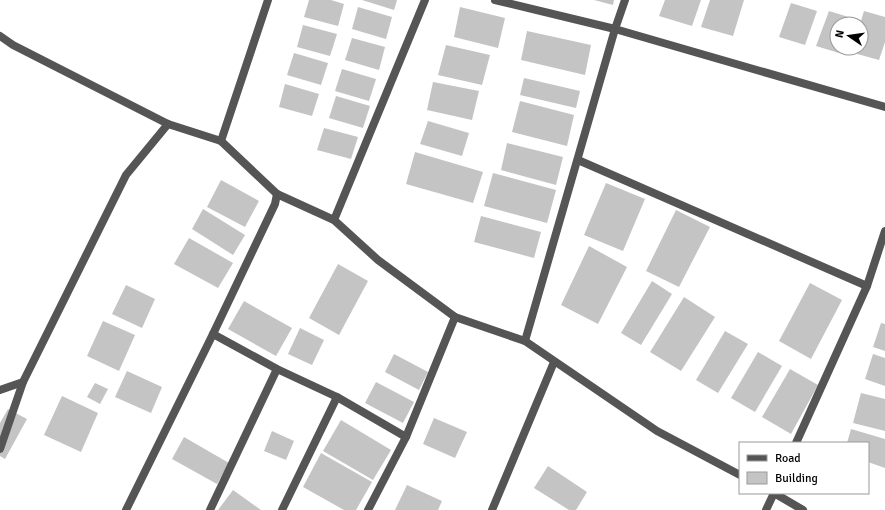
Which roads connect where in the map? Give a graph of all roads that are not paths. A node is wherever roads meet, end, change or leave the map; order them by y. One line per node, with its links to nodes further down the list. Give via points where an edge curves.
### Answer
1 (268, 0): 9 (street)
2 (425, 0): 12 (street)
3 (495, 0): 5 (street)
4 (625, 0): 5 (street)
5 (615, 29): 7 (street); 10 (street)
6 (0, 36): 8 (street)
7 (885, 108)
8 (168, 124): 9 (street); 20 (street, via 126,175)
9 (221, 141): 11 (street)
10 (578, 160): 14 (street); 17 (street)
11 (276, 194): 12 (street); 16 (street, via 275,204)
12 (334, 220): 15 (street, via 378,260)
13 (885, 231): 14 (street)
14 (867, 286): 24 (street)
15 (455, 317): 17 (street); 23 (street)
16 (213, 334): 19 (street); 29 (street)
17 (525, 341): 18 (street)
18 (554, 362): 26 (street, via 657,431); 33 (street)
19 (277, 369): 22 (street); 30 (street)
20 (23, 382): 21 (street); 25 (street)
21 (0, 390)
22 (337, 398): 23 (street); 31 (street)
23 (406, 437): 32 (street)
24 (796, 442)
25 (0, 449)
26 (739, 474)
27 (774, 494): 34 (street)
28 (776, 494): 35 (street)
29 (126, 510)
30 (210, 510)
31 (282, 510)
32 (368, 510)
33 (492, 510)
34 (766, 510)
35 (803, 510)

